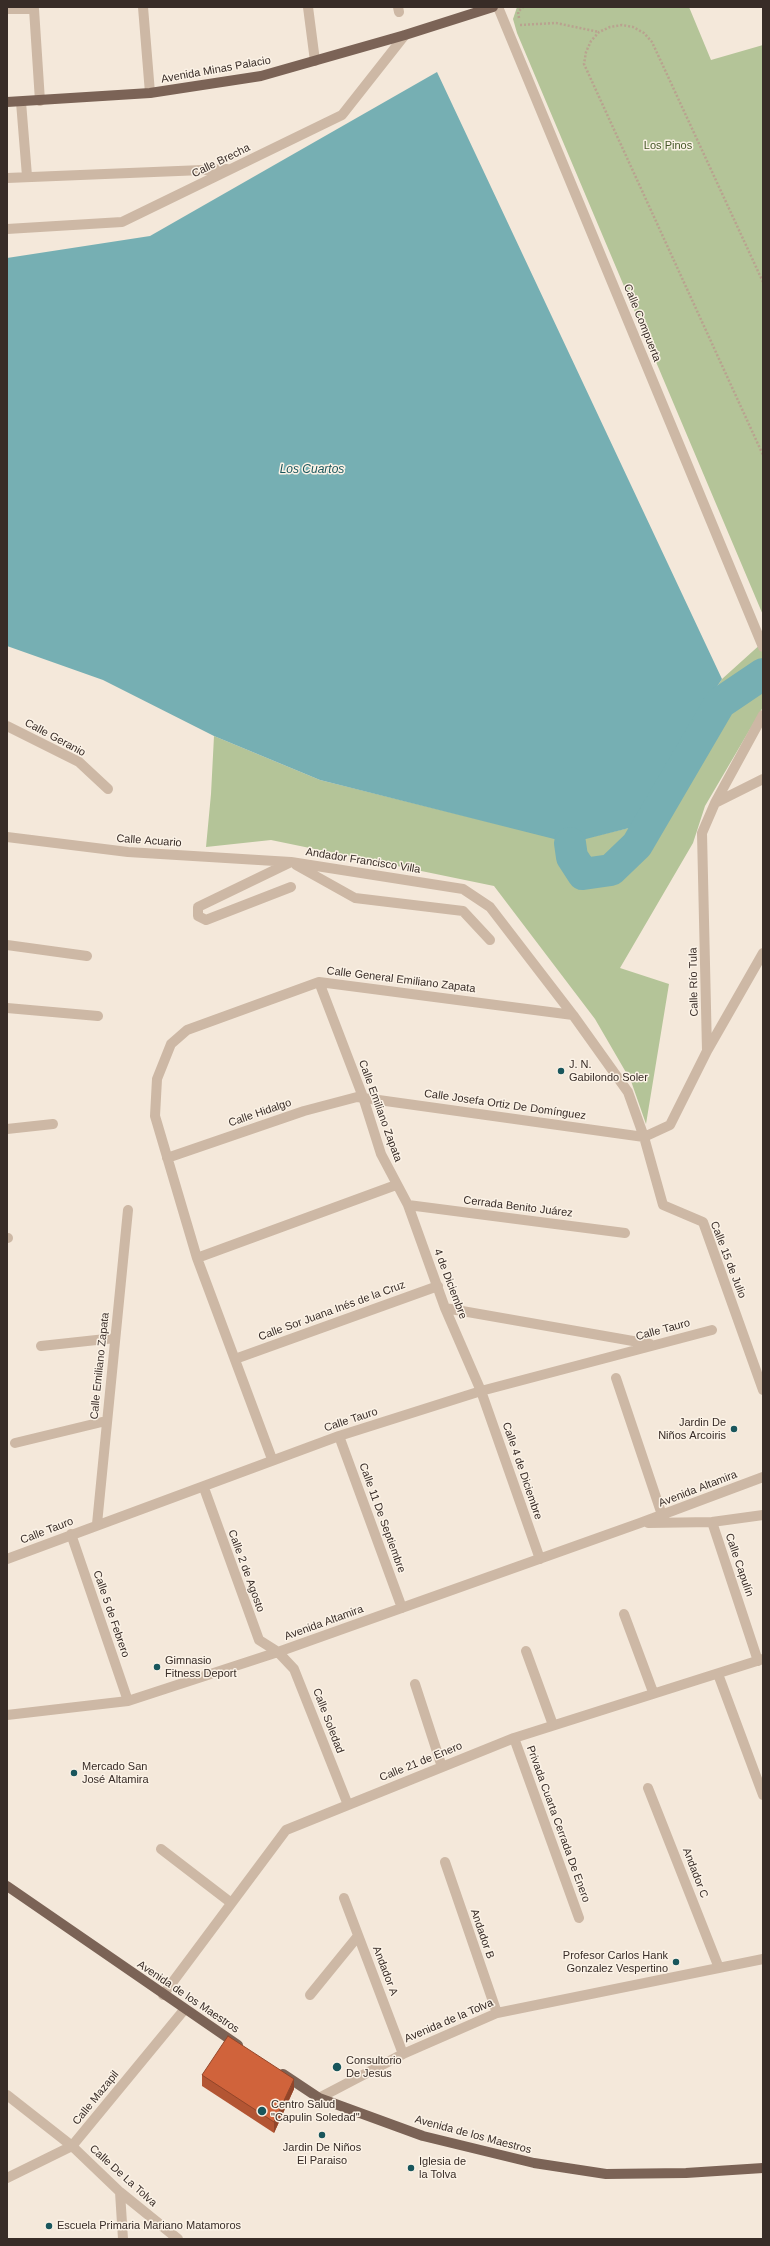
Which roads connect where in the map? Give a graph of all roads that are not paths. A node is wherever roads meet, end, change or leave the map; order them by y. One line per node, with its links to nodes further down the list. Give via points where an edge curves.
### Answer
1 (143, 7): 8 (street)
2 (308, 7): 7 (street)
3 (493, 7): 6 (main road, Avenida Minas Palacio)
4 (498, 7): 16 (street, Calle Compuerta)
5 (7, 9): 9 (street, via 34,9)
6 (405, 35): 7 (main road, Avenida Minas Palacio); 12 (street, Calle Brecha, via 342,115)
7 (315, 61): 8 (main road, Avenida Minas Palacio, via 261,76)
8 (150, 93): 9 (main road, Avenida Minas Palacio)
9 (40, 101): 11 (main road, Avenida Minas Palacio)
10 (7, 102): 11 (main road, Avenida Minas Palacio)
11 (21, 102): 13 (street)
12 (231, 169): 13 (street); 15 (street, Calle Brecha, via 122,222)
13 (27, 176): 14 (street)
14 (7, 178)
15 (7, 229)
16 (762, 645)
17 (763, 715): 21 (street)
18 (7, 726): 20 (street, Calle Geranio, via 79,762)
19 (763, 779): 21 (street)
20 (108, 789)
21 (715, 803): 33 (street, Calle Río Tula, via 702,833)
22 (7, 837): 23 (street, Calle Acuario, via 128,852)
23 (290, 862): 24 (street, via 198,907 198,916 206,920); 25 (street, Andador Francisco Villa, via 355,898 463,910); 31 (street, Andador Francisco Villa, via 462,889 490,907)
24 (291, 887)
25 (490, 940)
26 (7, 945): 28 (street)
27 (763, 953): 33 (street)
28 (87, 956)
29 (319, 982): 31 (street, Calle General Emiliano Zapata); 34 (street, Calle Emiliano Zapata); 38 (street, Calle General Emiliano Zapata, via 187,1030 171,1044 157,1079 155,1116)
30 (7, 1008): 32 (street)
31 (573, 1014): 37 (street, Andador Francisco Villa, via 628,1092)
32 (98, 1016)
33 (707, 1051): 37 (street, Calle Río Tula, via 670,1125)
34 (363, 1097): 37 (street, Calle Josefa Ortiz De Domínguez); 38 (street, Calle Hidalgo, via 304,1111); 39 (street, Calle Emiliano Zapata, via 381,1154)
35 (53, 1124): 36 (street)
36 (7, 1129)
37 (644, 1136): 52 (street, Calle 15 de Julio, via 663,1204 703,1222)
38 (167, 1158): 43 (street)
39 (396, 1185): 40 (street, 4 de Diciembre); 43 (street)
40 (408, 1205): 42 (street, Cerrada Benito Juárez); 44 (street, 4 de Diciembre)
41 (128, 1210): 47 (street, Calle Emiliano Zapata)
42 (625, 1233)
43 (197, 1258): 50 (street)
44 (438, 1286): 45 (street, 4 de Diciembre); 50 (street, Calle Sor Juana Inés de la Cruz)
45 (445, 1308): 48 (street); 53 (street, 4 de Diciembre)
46 (712, 1330): 48 (street, Calle Tauro)
47 (114, 1338): 49 (street); 54 (street, Calle Emiliano Zapata)
48 (652, 1345): 53 (street, Calle Tauro)
49 (41, 1346)
50 (234, 1359): 57 (street)
51 (616, 1378): 60 (street)
52 (763, 1390)
53 (481, 1391): 55 (street, Calle Tauro); 67 (street, Calle 4 de Diciembre)
54 (106, 1421): 56 (street); 64 (street, Calle Emiliano Zapata)
55 (339, 1436): 57 (street, Calle Tauro); 68 (street, Calle 11 De Septiembre)
56 (15, 1442)
57 (272, 1459): 59 (street, Calle Tauro)
58 (763, 1477): 60 (street, Avenida Altamira)
59 (204, 1488): 64 (street, Calle Tauro); 71 (street, Calle 2 de Agosto, via 259,1640)
60 (662, 1515): 63 (street, Avenida Altamira)
61 (763, 1515): 62 (street, Avenida Altamira)
62 (712, 1522): 63 (street, Avenida Altamira); 72 (street, Calle Capulín)
63 (640, 1523): 67 (street, Avenida Altamira)
64 (97, 1524): 65 (street, Calle Tauro)
65 (71, 1534): 66 (street, Calle Tauro); 76 (street, Calle 5 de Febrero)
66 (7, 1559)
67 (540, 1559): 68 (street, Avenida Altamira)
68 (402, 1608): 71 (street, Avenida Altamira)
69 (624, 1614): 75 (street)
70 (526, 1651): 78 (street)
71 (278, 1652): 76 (street, Avenida Altamira); 83 (street, Calle Soledad, via 294,1669)
72 (761, 1660): 73 (street, Calle 21 de Enero)
73 (718, 1674): 75 (street, Calle 21 de Enero); 82 (street)
74 (415, 1684): 80 (street)
75 (653, 1692): 78 (street, Calle 21 de Enero)
76 (128, 1701): 77 (street, Avenida Altamira)
77 (7, 1715)
78 (554, 1725): 79 (street, Calle 21 de Enero)
79 (514, 1738): 80 (street, Calle 21 de Enero); 89 (street, Privada Cuarta Cerrada De Enero)
80 (442, 1767): 83 (street, Calle 21 de Enero)
81 (648, 1788): 92 (street, Andador C)
82 (763, 1795)
83 (348, 1804): 88 (street, Calle 21 de Enero, via 286,1830)
84 (161, 1849): 88 (street)
85 (445, 1862): 96 (street, Andador B)
86 (7, 1886): 94 (main road, Avenida de los Maestros)
87 (344, 1898): 90 (street, Andador A)
88 (230, 1902): 94 (street, Calle 21 de Enero)
89 (579, 1918)
90 (358, 1936): 93 (street); 98 (street, Andador A)
91 (763, 1959): 92 (street, Avenida de la Tolva)
92 (719, 1968): 96 (street, Avenida de la Tolva)
93 (310, 1994)
94 (163, 1995): 95 (main road, Avenida de los Maestros)
95 (184, 2010): 97 (main road, Avenida de los Maestros); 102 (street, Calle Mazapil)
96 (497, 2013): 98 (street, Avenida de la Tolva)
97 (248, 2052)
98 (403, 2054): 101 (street, Avenida de la Tolva)
99 (274, 2068): 101 (main road, Avenida de los Maestros)
100 (7, 2095): 102 (street, Calle De La Tolva)
101 (319, 2098): 103 (main road, Avenida de los Maestros, via 423,2136 534,2163 606,2174 686,2174)
102 (72, 2146): 104 (street, Calle Mazapil); 105 (street, Calle De La Tolva)
103 (763, 2168)
104 (7, 2178)
105 (120, 2192): 106 (street); 107 (street, Calle De La Tolva)
106 (123, 2239)
107 (178, 2239)

